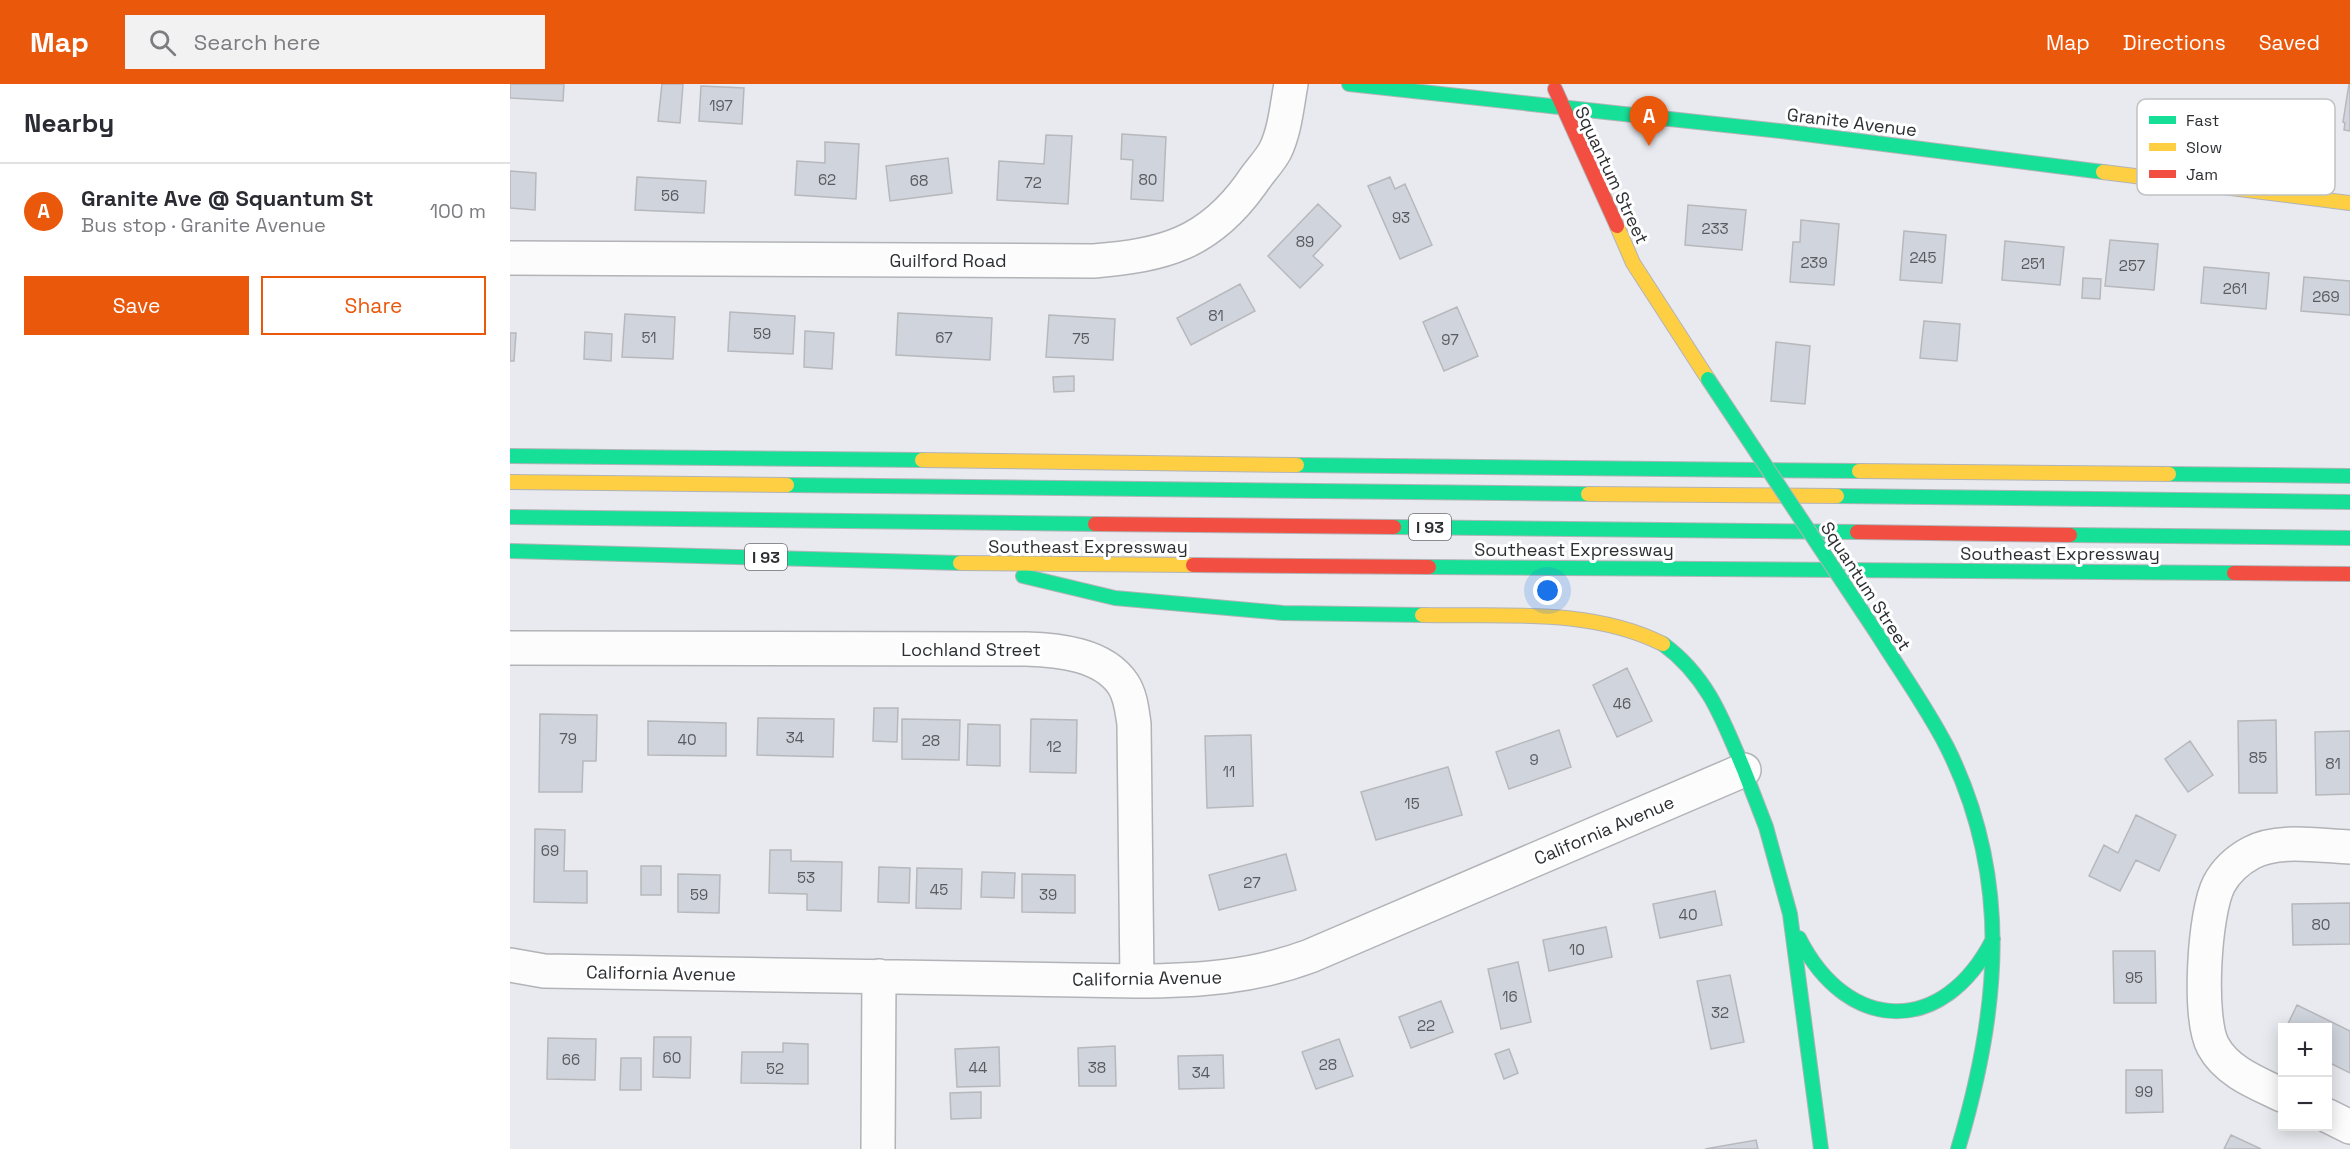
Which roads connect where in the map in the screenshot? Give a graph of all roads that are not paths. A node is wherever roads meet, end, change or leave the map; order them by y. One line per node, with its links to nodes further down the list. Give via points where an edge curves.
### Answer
1 (1291, 84): 8 (street, Guilford Road, via 1275,150 1240,200 1189,242 1147,255 1094,261)
2 (1349, 84): 4 (main road, Granite Avenue)
3 (1553, 84): 4 (main road, Squantum Street)
4 (1560, 105): 5 (main road, Granite Avenue); 22 (main road, Squantum Street, bridge, via 1633,263 1942,738 1966,790 1991,881)
5 (2137, 177)
6 (2286, 195): 7 (main road, Granite Avenue)
7 (2350, 203)
8 (510, 258)
9 (510, 456): 10 (main road)
10 (2350, 476)
11 (510, 482): 12 (main road, I 93)
12 (2350, 502)
13 (510, 517): 14 (main road, I 93)
14 (2350, 538)
15 (510, 551): 16 (main road, Southeast Expressway / I 93)
16 (969, 562): 17 (main road, Southeast Expressway / I 93); 19 (main road, via 1115,598 1283,613 1570,618 1619,625 1662,643 1698,675)
17 (2350, 574)
18 (510, 648): 25 (street, Lochland Street, via 1026,649 1071,653 1109,670 1123,684 1134,724)
19 (1744, 770): 21 (main road, via 1769,837); 25 (street, California Avenue, via 1284,965 1225,977)
20 (2350, 847): 26 (street, via 2271,846 2254,851 2228,871 2213,900 2208,920 2205,984 2207,1031 2213,1046 2235,1070)
21 (1790, 914): 22 (main road, via 1807,956 1833,987 1866,1005 1885,1009 1920,1007 1953,994 1980,965); 30 (main road)
22 (1995, 933): 31 (main road, Squantum Street, via 1994,981 1985,1052)
23 (510, 965): 24 (street, California Avenue, via 544,972)
24 (879, 976): 25 (street, California Avenue); 29 (street)
25 (1137, 981)
26 (2278, 1092)
27 (2332, 1118): 28 (street)
28 (2350, 1127)
29 (878, 1149)
30 (1821, 1149)
31 (1958, 1149)

